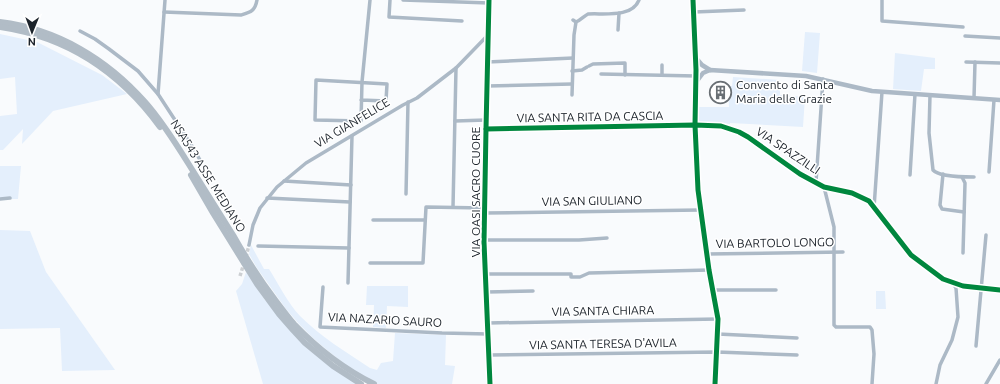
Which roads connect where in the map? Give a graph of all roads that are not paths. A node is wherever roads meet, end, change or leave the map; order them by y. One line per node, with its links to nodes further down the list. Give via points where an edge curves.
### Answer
1 (165, 0): 11 (street)
2 (258, 0): 11 (street, via 251,12 241,15)
3 (370, 0): 39 (street)
4 (390, 0): 14 (street, via 389,16)
5 (403, 0): 9 (street)
6 (639, 0): 13 (street, via 633,8)
7 (693, 0): 12 (street)
8 (882, 0): 17 (street, via 882,21)
9 (489, 2): 20 (street, VIA OASI SACRO CUORE)
10 (744, 10): 12 (street)
11 (164, 12): 44 (street)
12 (694, 12): 23 (street)
13 (619, 13): 18 (street); 24 (street, via 588,14 575,21)
14 (462, 21)
15 (0, 22): 64 (highway, NSA543 ASSE MEDIANO, via 32,28 56,37 85,51 115,72 146,102)
16 (0, 27): 117 (highway, NSA543 ASSE MEDIANO, via 30,32 83,55 99,65 138,100 170,142 267,299 306,343 333,366)
17 (963, 27)
18 (618, 30)
19 (80, 31): 44 (street, via 138,71)
20 (488, 35): 25 (street, VIA OASI SACRO CUORE); 30 (street, VIA GIANFELICE)
21 (965, 36): 22 (street)
22 (1000, 38)
23 (696, 56): 31 (street); 32 (street, via 698,62)
24 (573, 58): 25 (street); 33 (street)
25 (487, 62): 42 (street, VIA OASI SACRO CUORE)
26 (966, 62): 27 (street)
27 (975, 62): 28 (street); 48 (street)
28 (1000, 62)
29 (662, 65): 36 (street)
30 (456, 68): 52 (street, VIA GIANFELICE); 54 (street)
31 (696, 70): 32 (street); 37 (street)
32 (707, 70): 38 (street); 40 (street)
33 (572, 71): 35 (street, via 582,70 593,64 625,63); 41 (street)
34 (601, 74): 35 (street)
35 (625, 75): 36 (street)
36 (662, 75): 37 (street)
37 (696, 76): 40 (street)
38 (823, 79): 43 (street); 66 (street)
39 (362, 82): 49 (street); 49 (street, via 387,84 386,101); 49 (street, via 316,80 315,120 361,121)
40 (696, 82): 55 (street)
41 (572, 84): 42 (street); 46 (street)
42 (487, 86): 53 (street, VIA OASI SACRO CUORE)
43 (882, 92): 45 (street); 76 (street)
44 (158, 94): 58 (street)
45 (915, 94): 47 (street); 61 (street)
46 (572, 95)
47 (930, 95): 48 (street); 60 (street, via 928,133 932,170)
48 (974, 98): 50 (street)
49 (361, 100)
50 (994, 100): 51 (street); 59 (street)
51 (1000, 100)
52 (408, 102): 57 (street, VIA GIANFELICE); 69 (street)
53 (486, 120): 54 (street); 56 (street, VIA OASI SACRO CUORE)
54 (455, 121): 75 (street)
55 (695, 125): 56 (street, VIA SANTA RITA DA CASCIA); 66 (street, VIA SPAZZILLI, via 721,126 744,134 800,174); 78 (street)
56 (486, 129): 77 (street, VIA OASI SACRO CUORE)
57 (352, 136): 65 (street, VIA GIANFELICE, via 306,163); 67 (street)
58 (200, 160)
59 (989, 172)
60 (943, 174): 62 (street); 79 (street, via 940,205 942,209)
61 (910, 175)
62 (962, 177): 63 (street); 79 (street, via 965,183)
63 (974, 177)
64 (198, 178): 70 (highway); 86 (highway, NSA543 ASSE MEDIANO)
65 (284, 181): 67 (street); 73 (street, VIA GIANFELICE)
66 (816, 182): 68 (street, VIA SPAZZILLI)
67 (351, 185): 74 (street)
68 (824, 187): 76 (street, VIA SPAZZILLI, via 852,193 869,201); 90 (street, via 834,227)
69 (406, 194)
70 (214, 197)
71 (0, 198): 72 (street)
72 (10, 198)
73 (267, 198): 74 (street); 87 (street, VIA GIANFELICE, via 253,225)
74 (350, 202): 89 (street)
75 (453, 207): 77 (street, VIA SAN GIULIANO); 81 (street, VIA SAN GIULIANO, via 426,206)
76 (874, 208): 97 (street, VIA SPAZZILLI, via 911,255 943,279)
77 (484, 210): 78 (street, VIA SAN GIULIANO); 85 (street, VIA OASI SACRO CUORE)
78 (700, 210): 93 (street)
79 (964, 212): 92 (street)
80 (373, 220): 81 (street)
81 (426, 220): 94 (street, via 423,263)
82 (234, 226): 86 (highway)
83 (986, 235): 100 (street)
84 (607, 238): 85 (street)
85 (484, 240): 96 (street, VIA OASI SACRO CUORE)
86 (237, 242): 116 (highway, NSA543 ASSE MEDIANO, via 261,282 294,323 322,350)
87 (250, 245)
88 (258, 246): 89 (street)
89 (349, 248): 98 (street)
90 (834, 252): 91 (street, VIA BARTOLO LONGO); 93 (street, VIA BARTOLO LONGO); 120 (street, via 834,325 870,327 872,330)
91 (843, 252)
92 (963, 253)
93 (707, 254): 95 (street)
94 (370, 263)
95 (709, 270): 96 (street, via 589,273 580,277 571,277 570,274); 101 (street)
96 (486, 274): 105 (street, VIA OASI SACRO CUORE)
97 (952, 282): 100 (street, VIA SPAZZILLI); 121 (street, via 956,288 958,317 952,340 940,365)
98 (348, 283)
99 (323, 287): 108 (street, VIA NAZARIO SAURO, via 320,328)
100 (981, 288): 103 (street, VIA SPAZZILLI); 111 (street)
101 (712, 290): 102 (street); 106 (street)
102 (776, 290)
103 (1000, 290)
104 (533, 291): 105 (street)
105 (487, 292): 107 (street, VIA OASI SACRO CUORE)
106 (718, 319): 107 (street, VIA SANTA CHIARA); 109 (street)
107 (488, 323): 108 (street, VIA OASI SACRO CUORE)
108 (488, 334): 113 (street, VIA OASI SACRO CUORE)
109 (718, 334): 110 (street); 112 (street)
110 (797, 338)
111 (976, 346)
112 (717, 352): 113 (street, VIA SANTA TERESA D'AVILA); 114 (street, VIA SANTA TERESA D'AVILA); 119 (street)
113 (489, 355): 118 (street, VIA OASI SACRO CUORE)
114 (797, 355)
115 (1000, 360): 122 (street)
116 (371, 383)
117 (361, 384)
118 (490, 384)
119 (716, 384)
120 (872, 384)
121 (936, 384)
122 (986, 384)

